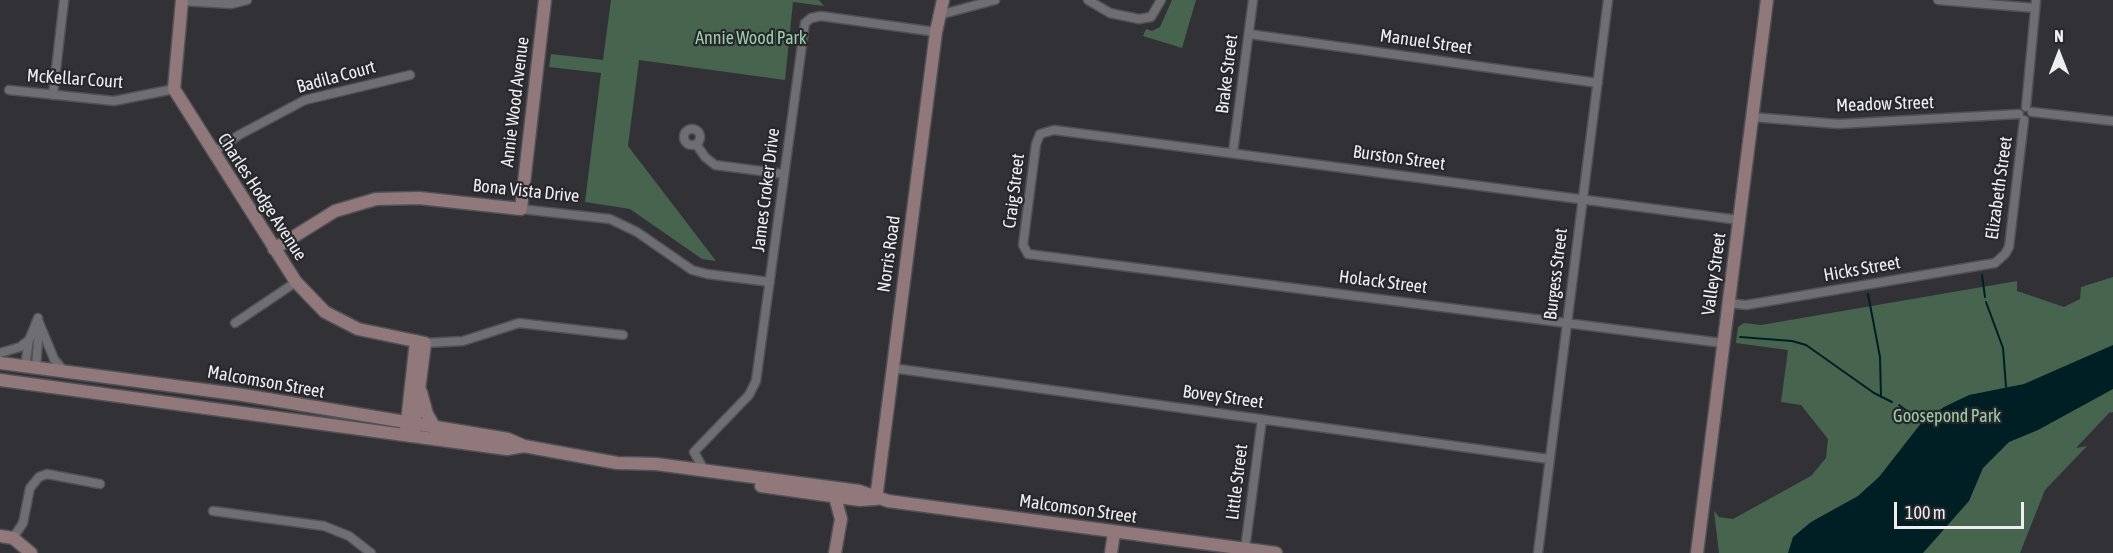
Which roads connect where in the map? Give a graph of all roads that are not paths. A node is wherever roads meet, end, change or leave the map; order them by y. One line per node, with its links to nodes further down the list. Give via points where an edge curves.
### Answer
1 (64, 0): 22 (street)
2 (182, 0): 3 (street, via 231,4); 20 (street)
3 (247, 0)
4 (545, 0): 33 (street, Annie Wood Avenue)
5 (937, 0): 15 (street, Norris Road)
6 (944, 0): 15 (street, Norris Road)
7 (995, 0): 15 (street)
8 (1088, 0): 9 (street, via 1106,11 1139,19 1151,17)
9 (1161, 0)
10 (1253, 0): 17 (street, Brake Street)
11 (1608, 0): 19 (street, Burgess Street)
12 (1767, 0): 24 (street, Valley Street)
13 (1938, 0): 14 (street)
14 (2035, 4): 23 (street)
15 (939, 15): 16 (street, Norris Road)
16 (936, 32): 31 (street, James Croker Drive, via 821,16 807,21); 51 (street, Norris Road)
17 (1249, 34): 19 (street, Manuel Street); 29 (street, Brake Street)
18 (410, 75): 30 (street, Badila Court, via 305,100)
19 (1598, 83): 32 (street, Burgess Street)
20 (174, 89): 22 (street, McKellar Court, via 114,102); 30 (street, Charles Hodge Avenue)
21 (9, 90): 22 (street, McKellar Court)
22 (53, 95)
23 (2029, 109): 25 (street, via 2030,118); 26 (street)
24 (1752, 117): 25 (street, Meadow Street, via 1838,124); 34 (street, Valley Street)
25 (2022, 117): 37 (street, Elizabeth Street, via 2009,247)
26 (2113, 121)
27 (1054, 130): 29 (street, Burston Street); 36 (street, Craig Street, via 1040,134 1036,144 1023,245 1028,254)
28 (696, 144): 31 (street, via 705,158 718,165)
29 (1233, 152): 32 (street, Burston Street)
30 (212, 153): 35 (street, Charles Hodge Avenue)
31 (784, 174): 39 (street, James Croker Drive)
32 (1583, 199): 34 (street, Burston Street); 42 (street, Burgess Street)
33 (520, 209): 35 (street, Bona Vista Drive, via 419,198 376,199 335,211); 39 (street, Bona Vista Drive, via 610,219 631,228 692,270)
34 (1739, 220): 40 (street, Valley Street)
35 (274, 249): 38 (street, Charles Hodge Avenue)
36 (1040, 256): 42 (street, Holack Street)
37 (2001, 259): 40 (street, Hicks Street, via 1746,305)
38 (296, 282): 43 (street); 46 (street, Charles Hodge Avenue, via 340,321 358,329)
39 (770, 282): 62 (street, James Croker Drive, via 756,381 749,395 694,452)
40 (1728, 303): 47 (street, Valley Street)
41 (38, 320): 45 (street); 50 (street); 52 (street, via 54,359)
42 (1567, 322): 47 (street, Holack Street); 60 (street, Burgess Street)
43 (235, 323)
44 (623, 334): 46 (street, via 519,323 463,341)
45 (30, 336): 48 (street, via 23,345); 50 (street)
46 (421, 342): 55 (street); 58 (street)
47 (1722, 343): 69 (street, Valley Street)
48 (0, 353)
49 (0, 363): 50 (street, Malcomson Street)
50 (31, 367): 52 (street, Malcomson Street); 54 (street)
51 (892, 368): 56 (street, Bovey Street); 65 (street, Norris Road)
52 (65, 371): 58 (street, Malcomson Street, via 243,395)
53 (0, 380): 54 (street, Malcomson Street)
54 (29, 384): 58 (street, Malcomson Street)
55 (420, 385): 57 (street); 58 (street)
56 (1262, 419): 60 (street, Bovey Street); 71 (street, Little Street)
57 (435, 428): 58 (street, Malcomson Street); 59 (street, Malcomson Street, via 508,439)
58 (410, 430): 59 (street, Malcomson Street, via 507,449)
59 (524, 446): 61 (street, Malcomson Street)
60 (1549, 459): 77 (street, Burgess Street)
61 (639, 465): 62 (street, Malcomson Street); 64 (street, Malcomson Street, via 657,471)
62 (704, 470): 65 (street, Malcomson Street, via 859,491)
63 (100, 484): 70 (street, via 47,474 39,477 30,488 23,523)
64 (835, 497): 65 (street, Malcomson Street); 74 (street, via 841,519)
65 (876, 499): 67 (street, Malcomson Street)
66 (213, 511): 73 (street, via 324,526 349,536)
67 (1114, 533): 71 (street, Malcomson Street); 75 (street)
68 (0, 536): 70 (street)
69 (1699, 537): 78 (street, Valley Street); 79 (street)
70 (13, 538): 72 (street)
71 (1245, 549): 76 (street, Malcomson Street)
72 (31, 553)
73 (371, 553)
74 (835, 553)
75 (1111, 553)
76 (1276, 553)
77 (1538, 553)
78 (1697, 553)
79 (1703, 553)

